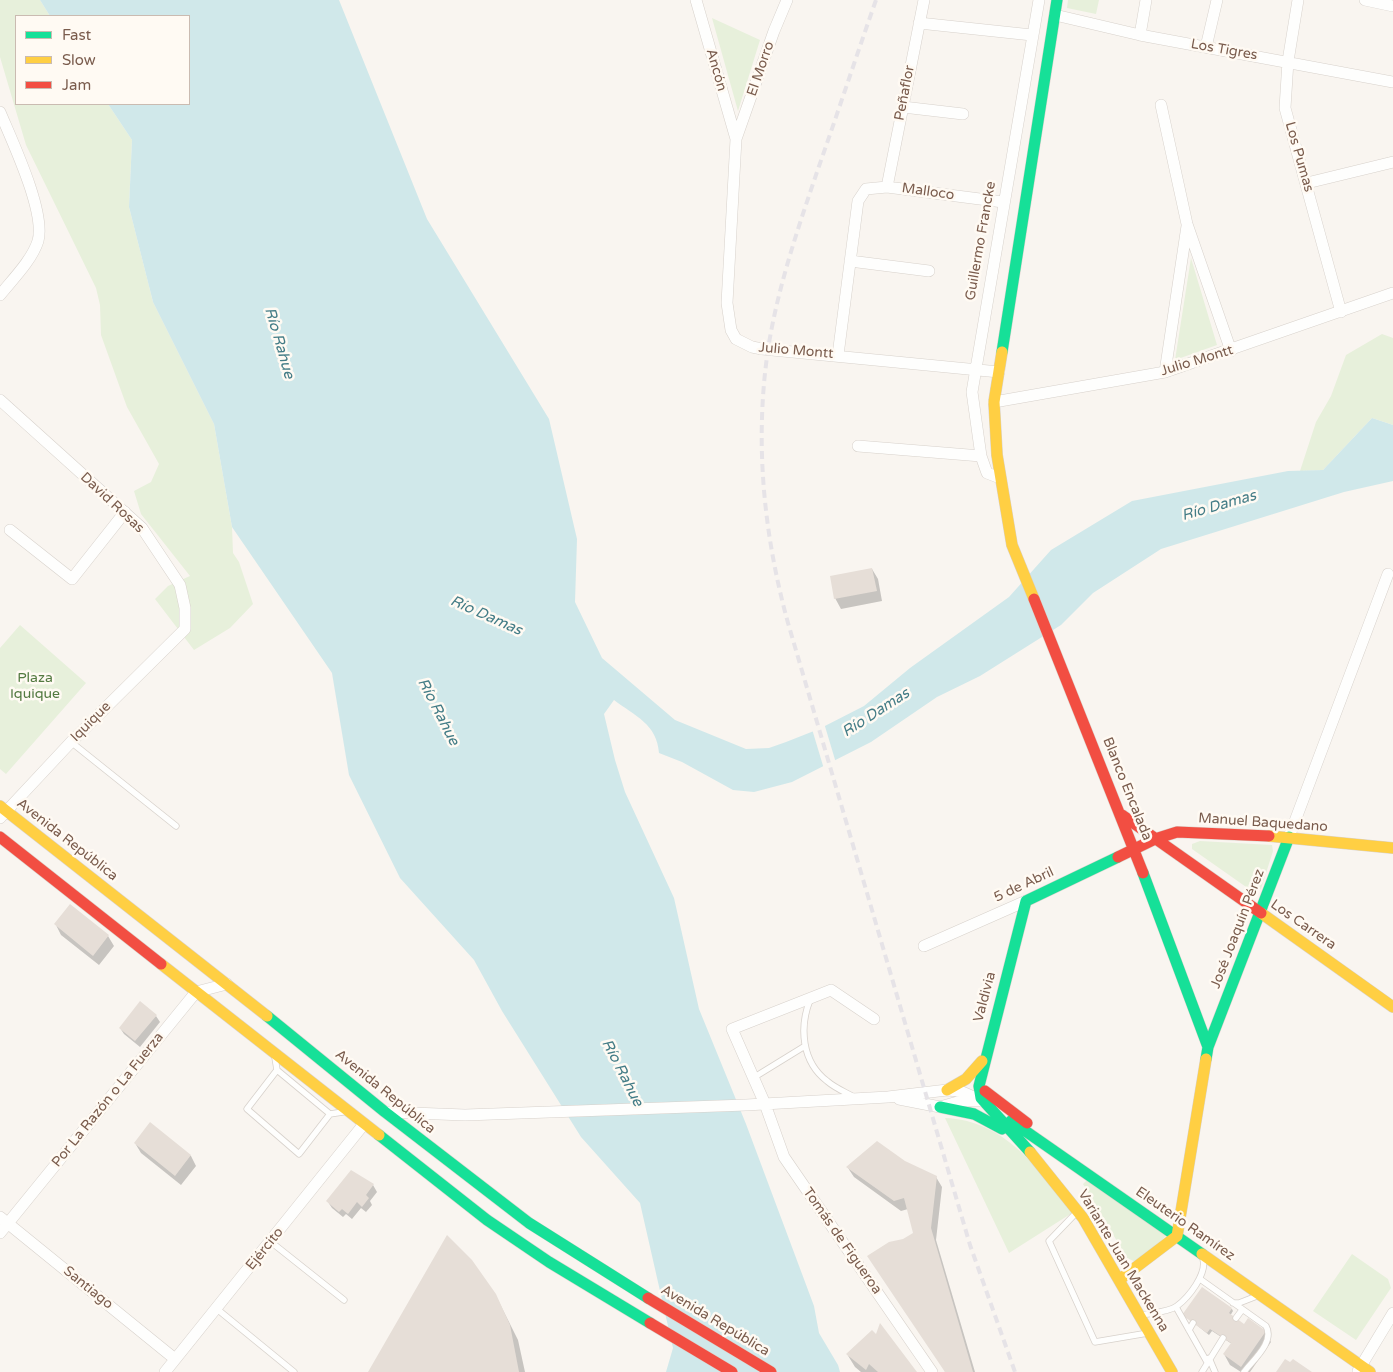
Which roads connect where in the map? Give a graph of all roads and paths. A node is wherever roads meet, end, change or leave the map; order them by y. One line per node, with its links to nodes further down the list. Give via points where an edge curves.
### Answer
1 (696, 0): 22 (street, Ancón)
2 (787, 0): 22 (street, El Morro)
3 (924, 0): 12 (street, Peñaflor)
4 (1039, 0): 13 (street, Guillermo Francke)
5 (1058, 0): 11 (main road)
6 (1146, 0): 14 (street)
7 (1217, 0): 15 (street)
8 (1298, 0): 16 (street, Los Pumas)
9 (1365, 0): 10 (street)
10 (1393, 6)
11 (1055, 15): 14 (street, Los Tigres); 36 (main road)
12 (919, 23): 13 (street); 19 (street, Peñaflor)
13 (1032, 35): 26 (street, Guillermo Francke)
14 (1140, 35): 15 (street, Los Tigres)
15 (1206, 47): 16 (street, Los Tigres)
16 (1288, 61): 17 (street, Los Tigres); 24 (street, Los Pumas, via 1285,108)
17 (1393, 82)
18 (1161, 105): 27 (street)
19 (902, 107): 21 (street); 25 (street, Peñaflor)
20 (0, 112): 31 (street, via 40,220 38,240 30,256)
21 (963, 114)
22 (736, 140): 34 (street, Julio Montt, via 727,303 731,330 736,339 752,347)
23 (1393, 162): 24 (street)
24 (1307, 182): 32 (street, Los Pumas)
25 (887, 187): 26 (street, Malloco); 28 (street, Malloco, via 866,188 858,201)
26 (1003, 202): 35 (street, Guillermo Francke)
27 (1187, 224): 33 (street); 37 (street)
28 (850, 261): 29 (street); 34 (street)
29 (929, 271)
30 (1393, 293): 32 (street, Julio Montt)
31 (0, 295)
32 (1340, 312): 33 (street, Julio Montt)
33 (1231, 351): 37 (street, Julio Montt)
34 (838, 355): 35 (street, Julio Montt)
35 (975, 369): 36 (street, Julio Montt); 41 (street, Guillermo Francke, via 972,392)
36 (999, 372): 39 (main road)
37 (1166, 372): 39 (street, Julio Montt)
38 (0, 400): 43 (street, David Rosas)
39 (994, 402): 42 (main road)
40 (858, 446): 41 (street)
41 (981, 456): 42 (street, Guillermo Francke, via 987,473)
42 (1000, 478): 49 (main road, Blanco Encalada, via 1012,545)
43 (125, 512): 44 (street, via 72,580); 46 (street, David Rosas, via 142,528 180,585)
44 (10, 530)
45 (1388, 574): 52 (street, José Joaquín Pérez)
46 (185, 629): 47 (street, Iquique)
47 (71, 742): 48 (street, Iquique); 50 (lane)
48 (2, 811): 59 (main road, Avenida República)
49 (1122, 815): 53 (main road, Los Carrera); 55 (main road, Blanco Encalada)
50 (176, 826)
51 (0, 837): 60 (main road)
52 (1289, 837): 53 (main road, Manuel Baquedano, via 1177,832); 54 (main road, Manuel Baquedano); 57 (main road, José Joaquín Pérez)
53 (1155, 839): 55 (main road, Manuel Baquedano); 57 (main road, Los Carrera)
54 (1393, 848)
55 (1135, 849): 56 (main road, 5 de Abril); 65 (main road, Blanco Encalada)
56 (1026, 901): 58 (street, 5 de Abril); 66 (main road, Valdivia)
57 (1261, 914): 62 (main road, Los Carrera); 65 (main road, José Joaquín Pérez)
58 (924, 946)
59 (227, 984): 60 (street); 78 (main road, Avenida República)
60 (196, 992): 67 (main road); 84 (street, Por La Razón o La Fuerza)
61 (811, 998): 63 (street, via 832,990); 64 (lane, via 804,1026); 69 (street, Tomás de Figueroa, via 732,1029)
62 (1393, 1007)
63 (874, 1019)
64 (805, 1046): 69 (lane); 73 (lane, via 819,1073)
65 (1208, 1047): 85 (main road, José Joaquín Pérez)
66 (986, 1052): 70 (main road, Valdivia); 71 (main road, via 974,1071)
67 (275, 1054): 68 (lane); 77 (main road)
68 (277, 1070): 79 (lane); 79 (lane, via 247,1109 299,1154)
69 (754, 1078): 75 (street, Tomás de Figueroa)
70 (979, 1080): 74 (main road, Valdivia); 82 (main road, via 985,1092 1082,1162)
71 (947, 1090): 72 (street, Eleuterio Ramírez); 74 (street, Eleuterio Ramírez, via 960,1091)
72 (888, 1097): 73 (street, Eleuterio Ramírez); 76 (street, Eleuterio Ramírez)
73 (855, 1098): 75 (street, Eleuterio Ramírez)
74 (983, 1101): 76 (street, Eleuterio Ramírez); 81 (main road, Variante Juan Mackenna); 82 (main road, Eleuterio Ramírez)
75 (765, 1104): 78 (street, Eleuterio Ramírez, via 465,1115); 110 (street, Tomás de Figueroa, via 784,1157)
76 (940, 1107): 81 (main road, via 986,1119)
77 (348, 1111): 79 (lane); 80 (main road)
78 (385, 1112): 109 (main road, Avenida República, via 529,1223)
79 (330, 1114)
80 (364, 1124): 86 (street, Ejército); 108 (main road, via 502,1231)
81 (1031, 1153): 83 (main road, Variante Juan Mackenna)
82 (1101, 1185): 85 (main road, Eleuterio Ramírez)
83 (1077, 1211): 89 (main road, Variante Juan Mackenna); 101 (lane, via 1049,1241 1095,1342)
84 (2, 1224): 103 (street, Santiago)
85 (1177, 1236): 87 (main road, Eleuterio Ramírez); 89 (main road)
86 (271, 1242): 91 (lane); 94 (street, Ejército)
87 (1201, 1253): 88 (lane, via 1205,1267); 90 (main road, Eleuterio Ramírez)
88 (1200, 1279): 92 (lane, via 1214,1293); 93 (lane)
89 (1119, 1280): 97 (main road, Variante Juan Mackenna)
90 (1260, 1295): 92 (lane, via 1239,1304); 105 (main road, Eleuterio Ramírez)
91 (344, 1300)
92 (1233, 1303): 95 (lane)
93 (1176, 1307): 97 (lane); 100 (lane)
94 (217, 1309): 103 (street, Ejército); 107 (lane)
95 (1242, 1310): 98 (lane); 114 (lane, via 1266,1326 1269,1335 1268,1342)
96 (1393, 1313): 105 (street)
97 (1140, 1316): 101 (main road, Variante Juan Mackenna)
98 (1236, 1318)
99 (1193, 1323): 100 (lane)
100 (1189, 1330): 104 (lane)
101 (1149, 1332): 111 (main road, Variante Juan Mackenna)
102 (1223, 1338): 104 (lane)
103 (175, 1359): 106 (street, Ejército)
104 (1208, 1360): 112 (lane); 113 (lane)
105 (1362, 1370)
106 (165, 1372)
107 (294, 1372)
108 (732, 1372)
109 (771, 1372)
110 (932, 1372)
111 (1172, 1372)
112 (1202, 1372)
113 (1215, 1372)
114 (1244, 1372)

